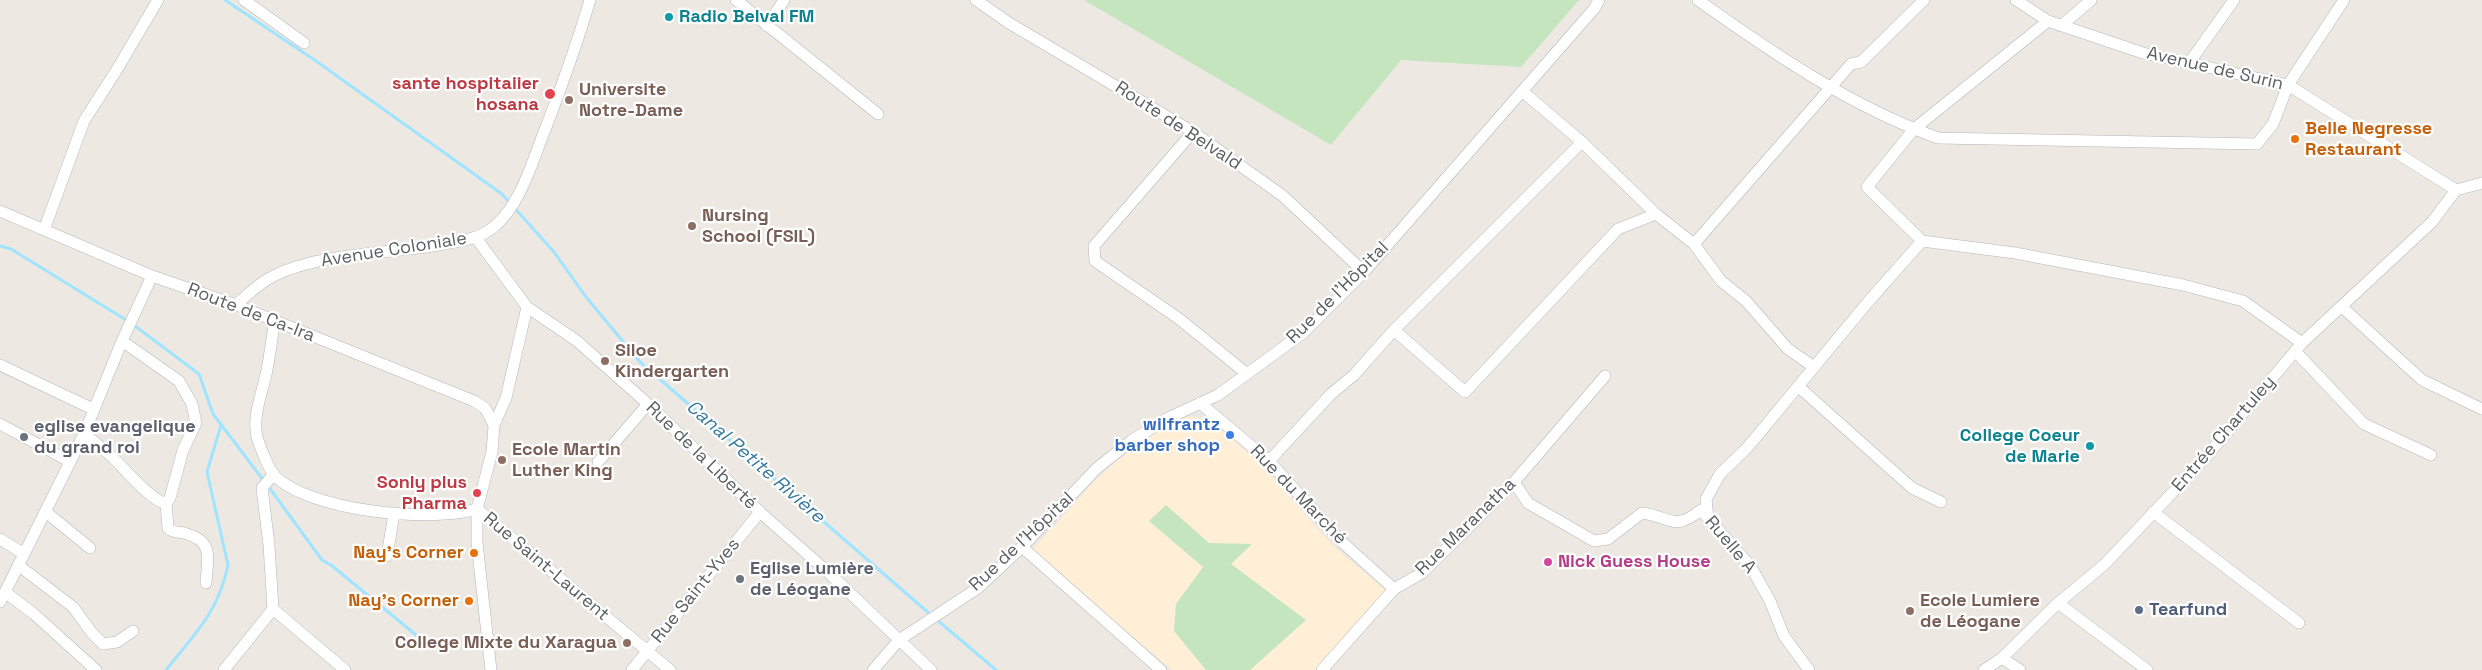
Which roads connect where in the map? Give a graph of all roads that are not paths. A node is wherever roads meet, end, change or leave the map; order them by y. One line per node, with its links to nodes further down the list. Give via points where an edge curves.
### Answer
1 (158, 0): 30 (street, via 84,121)
2 (244, 0): 17 (street)
3 (590, 0): 31 (street, Avenue Coloniale, via 560,91 521,190 495,226)
4 (736, 0): 15 (street)
5 (784, 0): 15 (street)
6 (976, 0): 24 (street, Route de Belvald, via 1009,23)
7 (1599, 0): 21 (street, Rue de l'Hôpital)
8 (1698, 0): 20 (street)
9 (1924, 0): 20 (street, via 1861,62 1851,64)
10 (2016, 0): 14 (street, Avenue de Surin)
11 (2091, 0): 16 (street)
12 (2234, 0): 18 (street)
13 (2344, 0): 19 (street)
14 (2048, 21): 16 (street, Avenue de Surin); 23 (street)
15 (768, 26): 22 (street)
16 (2061, 26): 18 (street, Avenue de Surin, via 2144,53)
17 (304, 43)
18 (2189, 63): 19 (street, Avenue de Surin)
19 (2288, 85): 23 (street, via 2273,124 2257,144 1938,138); 27 (street, Avenue de Surin)
20 (1829, 88): 23 (street); 33 (street, via 1760,172)
21 (1522, 91): 25 (street); 34 (street, Rue de l'Hôpital)
22 (878, 114)
23 (1914, 129): 32 (street, via 1867,187)
24 (1193, 132): 34 (street, Route de Belvald, via 1283,196); 45 (street, via 1094,246 1095,261 1178,318)
25 (1582, 142): 29 (street); 40 (street)
26 (2482, 183): 27 (street)
27 (2456, 190): 38 (street, Entrée Chartuley, via 2432,222)
28 (0, 211): 30 (street, Route de Ca-Ira)
29 (1656, 214): 33 (street); 40 (street, via 1618,228 1465,392)
30 (44, 230): 35 (street, Route de Ca-Ira)
31 (476, 238): 36 (street, Avenue Coloniale, via 400,252 316,262 269,278); 37 (street, Rue de la Liberté)
32 (1922, 241): 42 (street, via 2015,253 2183,285 2243,301); 44 (street)
33 (1694, 244): 44 (street, via 1721,281 1746,301 1788,349)
34 (1364, 272): 45 (street, Rue de l'Hôpital, via 1302,333)
35 (152, 276): 36 (street, Route de Ca-Ira); 41 (street)
36 (236, 305): 39 (street, Route de Ca-Ira)
37 (527, 307): 49 (street, Rue de la Liberté, via 577,341); 53 (street, via 506,398)
38 (2342, 307): 42 (street, Entrée Chartuley); 51 (street, via 2422,380)
39 (275, 321): 53 (street, Route de Ca-Ira, via 474,401 485,408); 59 (street, via 258,405 257,436)
40 (1394, 330): 57 (street)
41 (122, 341): 50 (street); 61 (street, via 179,381 192,404 196,423 183,450 170,498)
42 (2299, 347): 55 (street, via 2364,424); 66 (street, Entrée Chartuley, via 2206,457)
43 (0, 365): 50 (street)
44 (1814, 367): 47 (street)
45 (1246, 373): 48 (street, Rue de l'Hôpital, via 1218,395)
46 (1605, 376): 60 (street, Rue Maranatha)
47 (1799, 387): 62 (street, via 1912,488); 68 (street, via 1747,448 1720,474 1706,499)
48 (1200, 403): 57 (street, Rue du Marché); 70 (street, Rue de l'Hôpital, via 1159,423 1097,468)
49 (648, 404): 58 (street); 65 (street, Rue de la Liberté)
50 (93, 409): 54 (street)
51 (2482, 409)
52 (0, 424): 56 (street)
53 (494, 425): 63 (street, via 492,452)
54 (84, 434): 56 (street); 61 (street, via 160,501)
55 (2431, 455)
56 (69, 461): 64 (street)
57 (1269, 461): 76 (street, Rue du Marché, via 1342,542)
58 (598, 462)
59 (274, 474): 67 (street, Rue Saint-Laurent, via 310,498); 79 (street, via 262,488)
60 (1514, 482): 68 (street, Ruelle A, via 1528,503 1594,541 1608,539 1642,513 1679,523 1701,510); 76 (street, Rue Maranatha, via 1422,573)
61 (166, 502): 75 (street, via 168,528 203,541 207,547)
62 (1942, 502)
63 (477, 509): 67 (street, Rue Saint-Laurent, via 462,514); 83 (street, Rue Saint-Laurent); 88 (street, via 477,543)
64 (46, 512): 71 (street); 72 (street)
65 (760, 512): 82 (street, Rue de la Liberté); 83 (street, Rue Saint-Yves)
66 (2154, 512): 78 (street, Entrée Chartuley, via 2105,564); 80 (street)
67 (394, 514): 73 (street)
68 (1708, 518): 95 (street, Ruelle A, via 1752,567 1784,636)
69 (0, 538): 72 (street)
70 (1022, 547): 82 (street, Rue de l'Hôpital, via 978,588); 93 (street)
71 (90, 548)
72 (24, 554): 74 (street)
73 (387, 556)
74 (18, 566): 77 (street); 81 (street, via 73,607 103,644 117,642)
75 (206, 583)
76 (1394, 589): 94 (street, Rue Maranatha)
77 (2, 597): 85 (street, via 34,614)
78 (2058, 603): 84 (street, Entrée Chartuley); 98 (street)
79 (273, 609): 86 (street); 87 (street)
80 (2299, 624)
81 (133, 631)
82 (899, 640): 91 (street, Rue de l'Hôpital); 92 (street, Rue de la Liberté)
83 (647, 651): 89 (street, Rue Saint-Yves); 90 (street, Rue Saint-Laurent)
84 (2002, 658): 96 (street, Entrée Chartuley); 97 (street)
85 (96, 670)
86 (224, 670)
87 (345, 670)
88 (491, 670)
89 (632, 670)
90 (670, 670)
91 (873, 670)
92 (931, 670)
93 (1161, 670)
94 (1322, 670)
95 (1808, 670)
96 (1984, 670)
97 (2020, 670)
98 (2147, 670)

